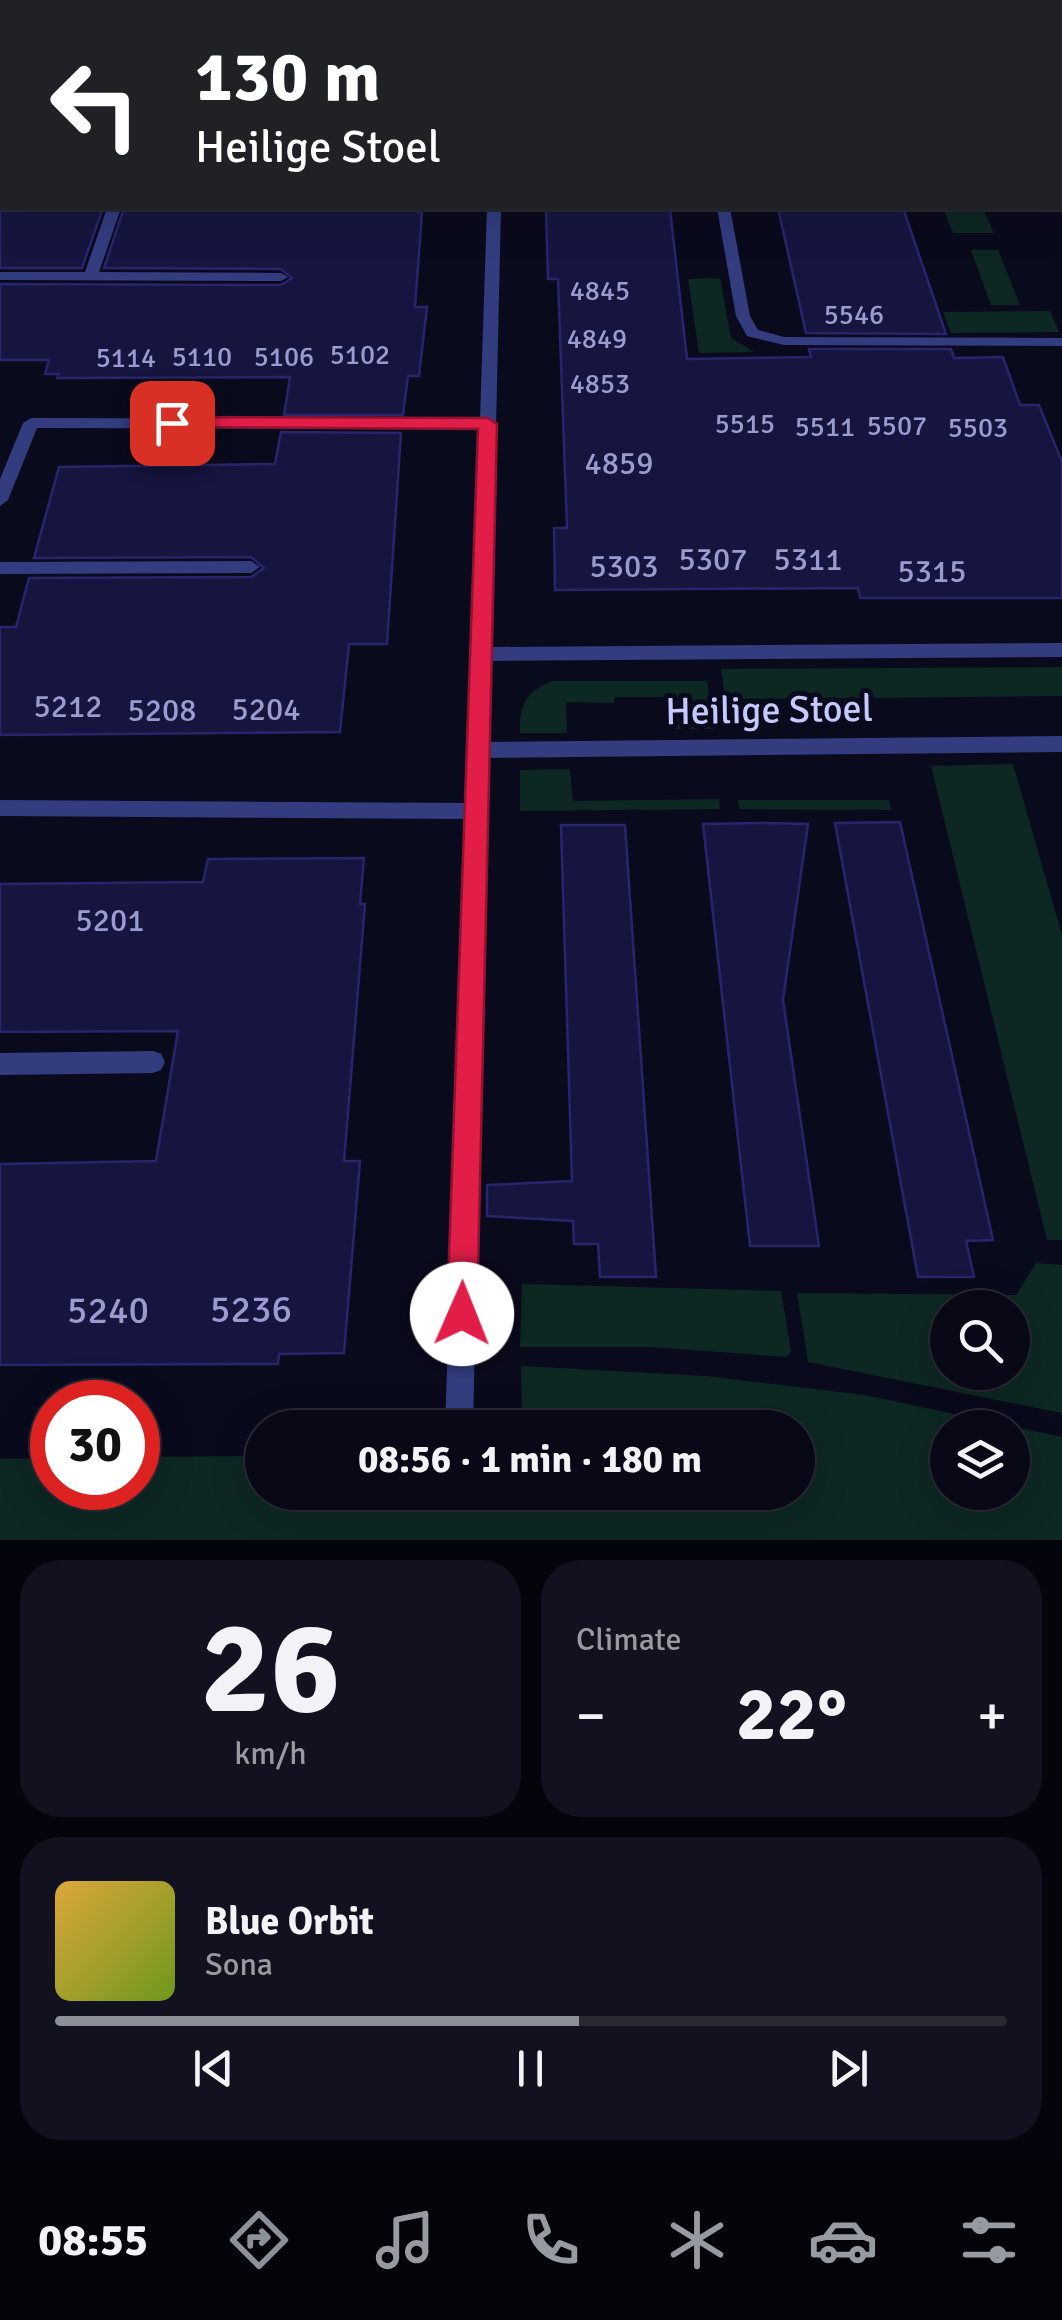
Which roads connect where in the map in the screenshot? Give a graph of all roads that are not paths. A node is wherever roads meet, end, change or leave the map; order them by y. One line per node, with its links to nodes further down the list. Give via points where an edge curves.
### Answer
1 (113, 210): 5 (street)
2 (494, 210): 8 (street)
3 (723, 210): 7 (street, via 742,316 752,333 784,341)
4 (0, 276): 5 (street)
5 (90, 276): 6 (street)
6 (281, 277)
7 (1062, 342)
8 (488, 424): 9 (street, via 31,423); 13 (street)
9 (0, 500)
10 (252, 567): 11 (street)
11 (0, 568)
12 (1062, 650): 13 (street, Heilige Stoel)
13 (481, 654): 15 (street)
14 (1062, 744): 15 (street, Heilige Stoel)
15 (478, 750): 17 (street)
16 (0, 808): 17 (street)
17 (475, 811): 20 (street)
18 (153, 1062): 19 (street)
19 (0, 1064)
20 (459, 1410)

